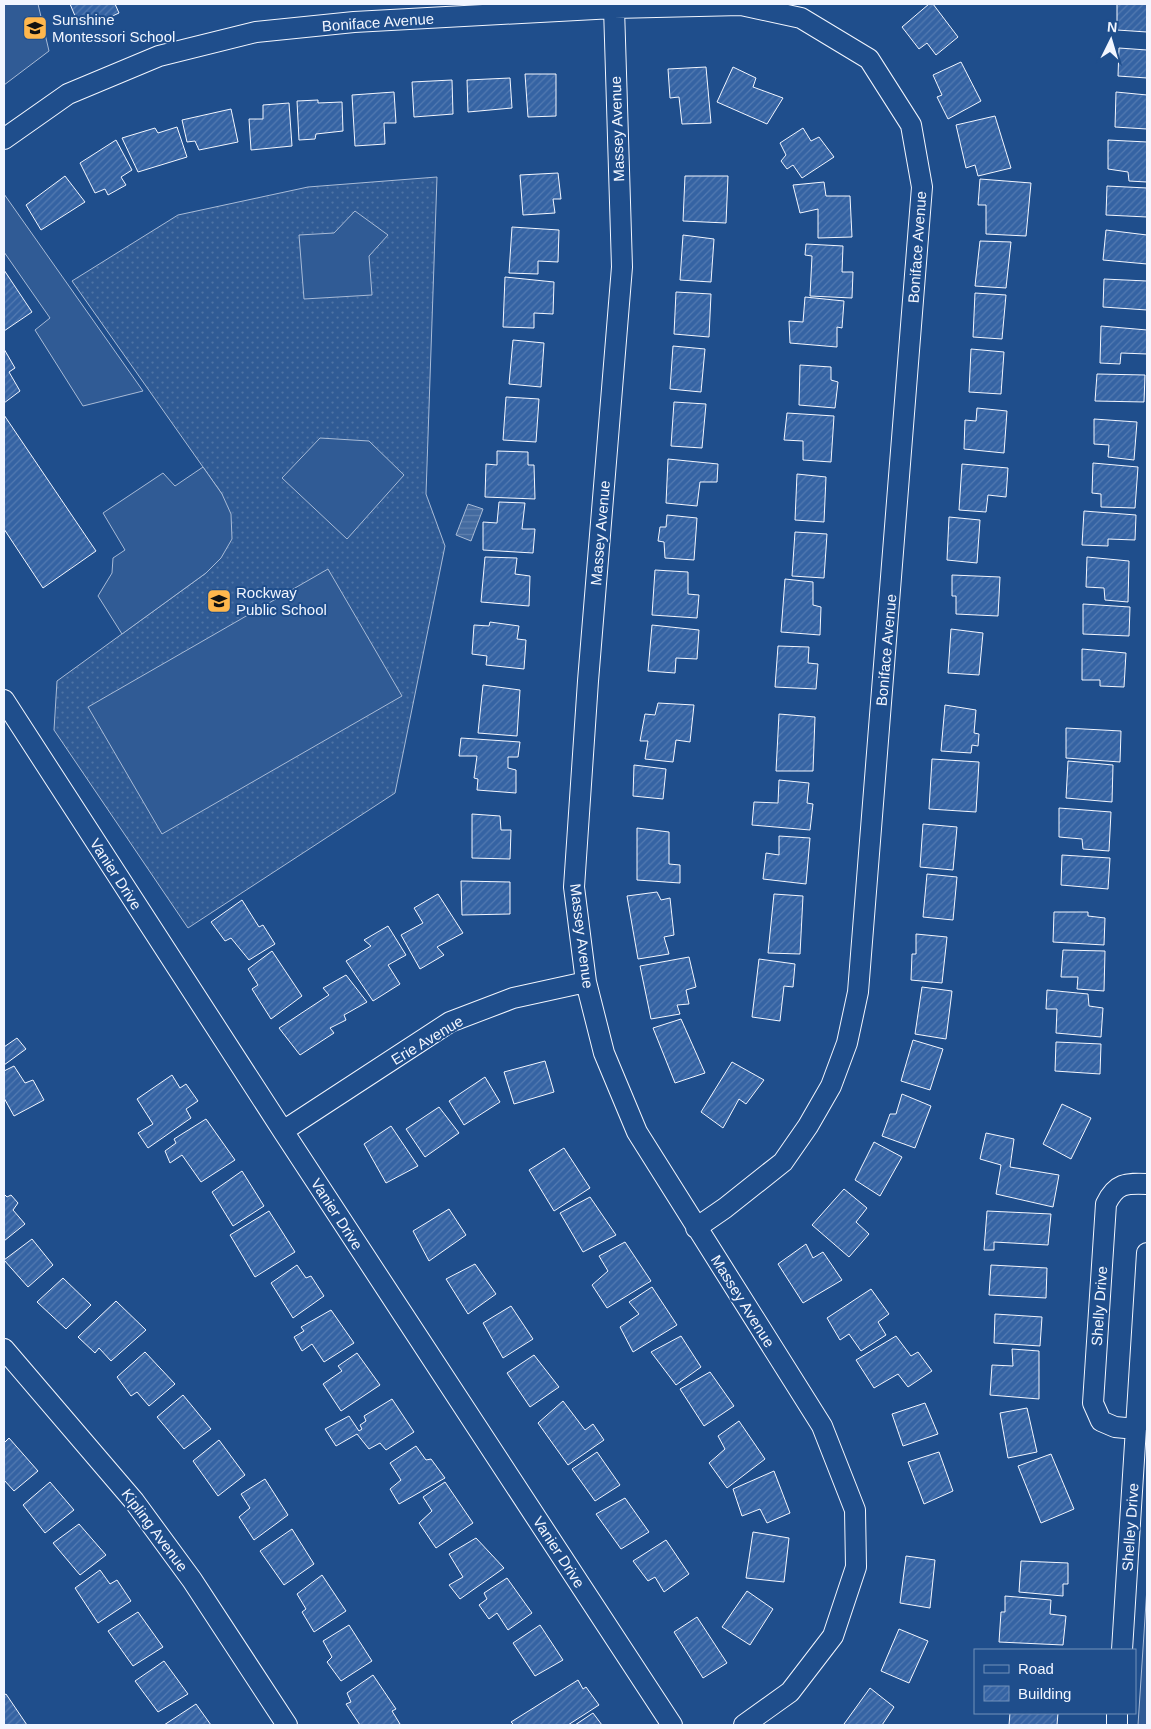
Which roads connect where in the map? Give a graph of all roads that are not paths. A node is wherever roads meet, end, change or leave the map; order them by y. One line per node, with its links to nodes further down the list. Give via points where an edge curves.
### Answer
1 (614, 8): 2 (street, Boniface Avenue, via 354,22 256,32 159,56 68,94); 4 (street, Massey Avenue, via 622,267 574,888); 7 (street, Boniface Avenue, via 741,5 801,18 868,59 912,126 922,187 858,992 847,1043 831,1086 783,1162)
2 (4, 139)
3 (7, 709): 5 (street, Vanier Drive)
4 (586, 982): 5 (street, Erie Avenue, via 513,998 450,1022); 7 (street, Massey Avenue, via 604,1053 637,1132)
5 (283, 1131): 13 (street, Vanier Drive)
6 (1147, 1184): 10 (street, Shelly Drive, via 1121,1186 1112,1192 1106,1204 1093,1403 1101,1421 1115,1428)
7 (696, 1228): 14 (street, Massey Avenue, via 822,1426 855,1510 856,1567 833,1636 790,1692)
8 (1147, 1253): 10 (street, Shelley Drive)
9 (4, 1349): 12 (street, Kipling Avenue, via 134,1501 192,1580)
10 (1136, 1429): 11 (street, Shelley Drive)
11 (1122, 1649)
12 (287, 1725)
13 (672, 1725)
14 (744, 1725)

